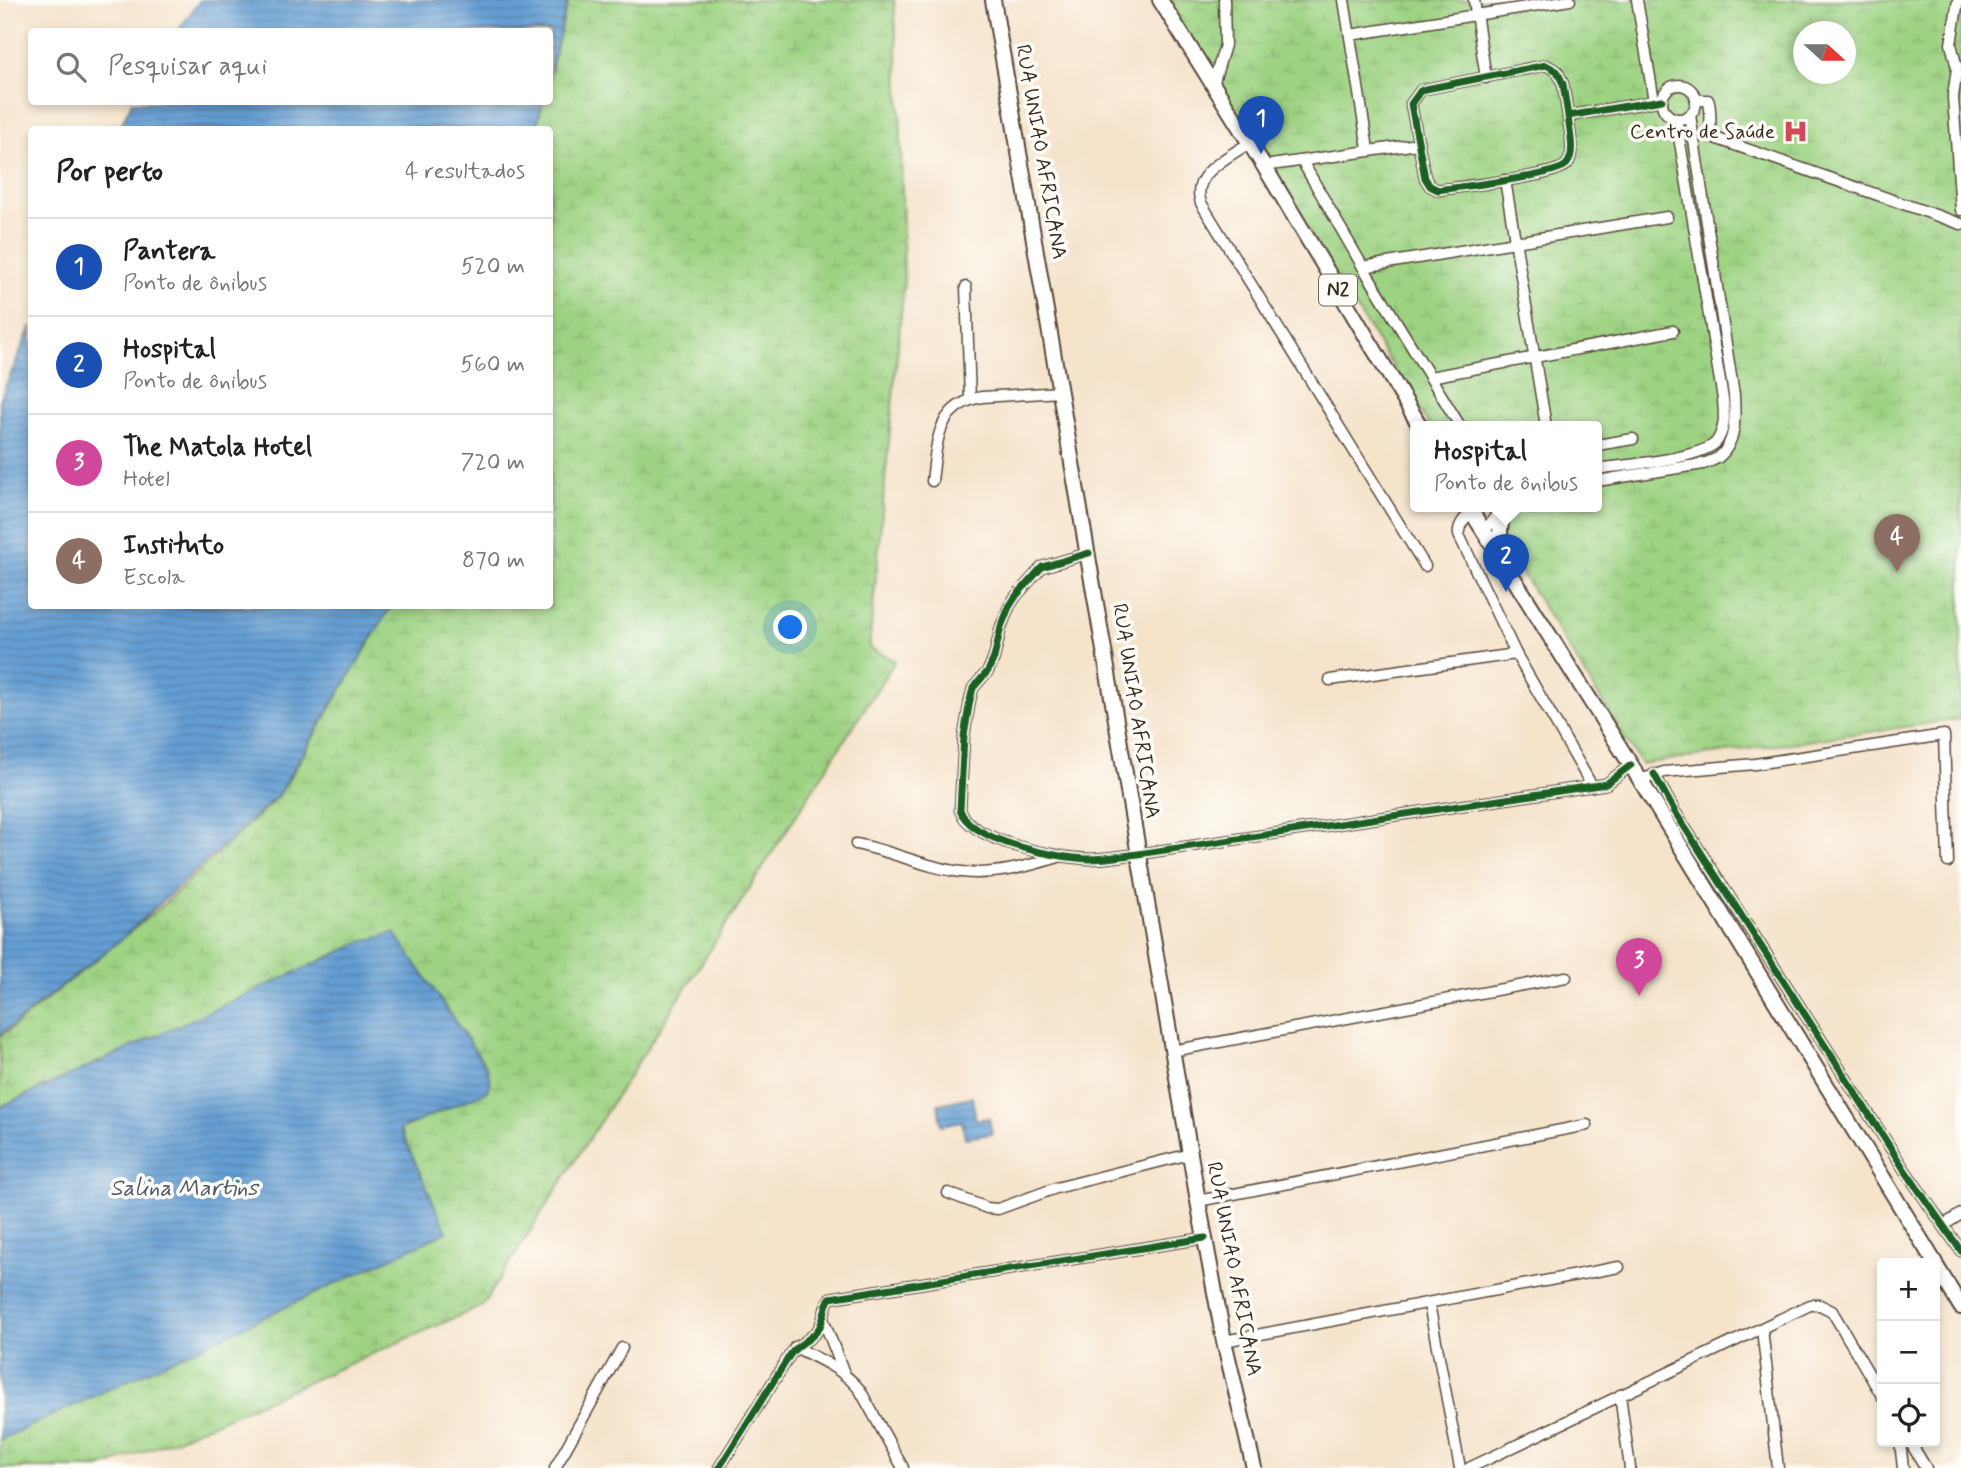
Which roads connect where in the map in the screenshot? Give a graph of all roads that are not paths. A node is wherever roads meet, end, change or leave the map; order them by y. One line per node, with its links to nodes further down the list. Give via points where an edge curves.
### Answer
1 (993, 0): 34 (main road, RUA UNIAO AFRICANA)
2 (1160, 0): 13 (main road, N2)
3 (1224, 0): 13 (street, via 1225,45)
4 (1344, 0): 11 (street)
5 (1474, 0): 9 (street)
6 (1570, 0): 9 (street)
7 (1637, 0): 15 (street)
8 (1958, 0): 10 (street)
9 (1476, 14): 11 (street); 12 (street)
10 (1958, 22): 25 (street, via 1951,44 1957,68 1953,97)
11 (1350, 35): 21 (street)
12 (1486, 78): 17 (street, via 1546,65 1557,71 1563,84); 20 (street, via 1421,90 1411,104)
13 (1213, 85): 19 (main road, N2)
14 (1696, 100): 15 (street, via 1691,90 1681,85); 16 (street); 27 (street, via 1710,104 1712,137)
15 (1658, 101): 17 (street); 18 (street)
16 (1690, 115): 18 (street); 42 (street, via 1735,423 1719,457 1703,464)
17 (1568, 116): 24 (street, via 1572,156 1567,165)
18 (1676, 119): 41 (street, via 1724,425 1707,450)
19 (1249, 143): 23 (main road, N2); 50 (street, via 1205,175 1199,189 1201,203)
20 (1418, 144): 21 (street); 24 (street, via 1425,178 1438,190)
21 (1368, 149): 22 (street)
22 (1302, 161): 23 (street); 29 (street)
23 (1264, 166): 36 (main road, N2)
24 (1505, 180): 28 (street)
25 (1961, 210)
26 (1667, 217): 28 (street)
27 (1961, 224)
28 (1515, 243): 29 (street); 32 (street)
29 (1363, 267): 33 (street)
30 (966, 287): 35 (street)
31 (1673, 331): 32 (street)
32 (1535, 358): 33 (street); 38 (street)
33 (1430, 377): 37 (street)
34 (1061, 391): 35 (street); 49 (main road, RUA UNIAO AFRICANA)
35 (970, 399): 43 (street, via 939,429)
36 (1417, 421)
37 (1457, 421)
38 (1545, 421)
39 (1633, 439): 40 (street)
40 (1602, 444)
41 (1602, 468)
42 (1602, 480)
43 (932, 481)
44 (1470, 512): 52 (street, via 1458,528 1459,534)
45 (1475, 512): 48 (main road)
46 (1500, 512): 48 (street)
47 (1503, 512): 51 (main road, via 1499,538)
48 (1485, 532): 51 (main road)
49 (1089, 553): 58 (main road, RUA UNIAO AFRICANA); 59 (street, via 1042,567 1016,596 1004,617 988,671 973,688 964,736 963,817 994,838)
50 (1425, 566)
51 (1506, 566): 54 (main road)
52 (1516, 654): 53 (street); 56 (street)
53 (1331, 680)
54 (1631, 765): 55 (main road); 56 (street, via 1606,784)
55 (1647, 777): 60 (street, via 1944,735); 68 (street, via 1675,812); 71 (main road)
56 (1592, 786): 58 (street)
57 (856, 844): 59 (street, via 975,874)
58 (1138, 854): 59 (street, via 1092,859); 62 (main road, RUA UNIAO AFRICANA)
59 (1063, 856)
60 (1948, 862)
61 (1566, 976): 62 (street)
62 (1172, 1051): 64 (main road, RUA UNIAO AFRICANA)
63 (1587, 1125): 66 (street)
64 (1190, 1154): 65 (street, via 1056,1188 998,1209); 66 (main road, RUA UNIAO AFRICANA)
65 (948, 1193)
66 (1198, 1201): 69 (main road, RUA UNIAO AFRICANA)
67 (1961, 1214): 68 (street)
68 (1944, 1224): 70 (street)
69 (1205, 1238): 76 (street, via 842,1294 830,1298); 78 (main road, RUA UNIAO AFRICANA)
70 (1961, 1251)
71 (1931, 1258)
72 (1619, 1267): 74 (street)
73 (1940, 1272): 75 (main road)
74 (1429, 1304): 78 (street); 90 (street)
75 (1961, 1307)
76 (823, 1319): 79 (street, via 819,1329); 81 (street)
77 (1762, 1329): 82 (street, via 1810,1305 1826,1307); 83 (street); 93 (street)
78 (1224, 1340): 89 (main road, RUA UNIAO AFRICANA)
79 (796, 1347): 81 (street); 87 (street)
80 (622, 1348): 86 (street)
81 (844, 1373): 88 (street, via 860,1390)
82 (1877, 1387)
83 (1620, 1395): 91 (street); 92 (street)
84 (1901, 1447): 94 (street)
85 (1913, 1447): 95 (street)
86 (555, 1468)
87 (719, 1468)
88 (903, 1468)
89 (1254, 1468)
90 (1461, 1468)
91 (1469, 1468)
92 (1630, 1468)
93 (1778, 1468)
94 (1903, 1468)
95 (1926, 1468)

